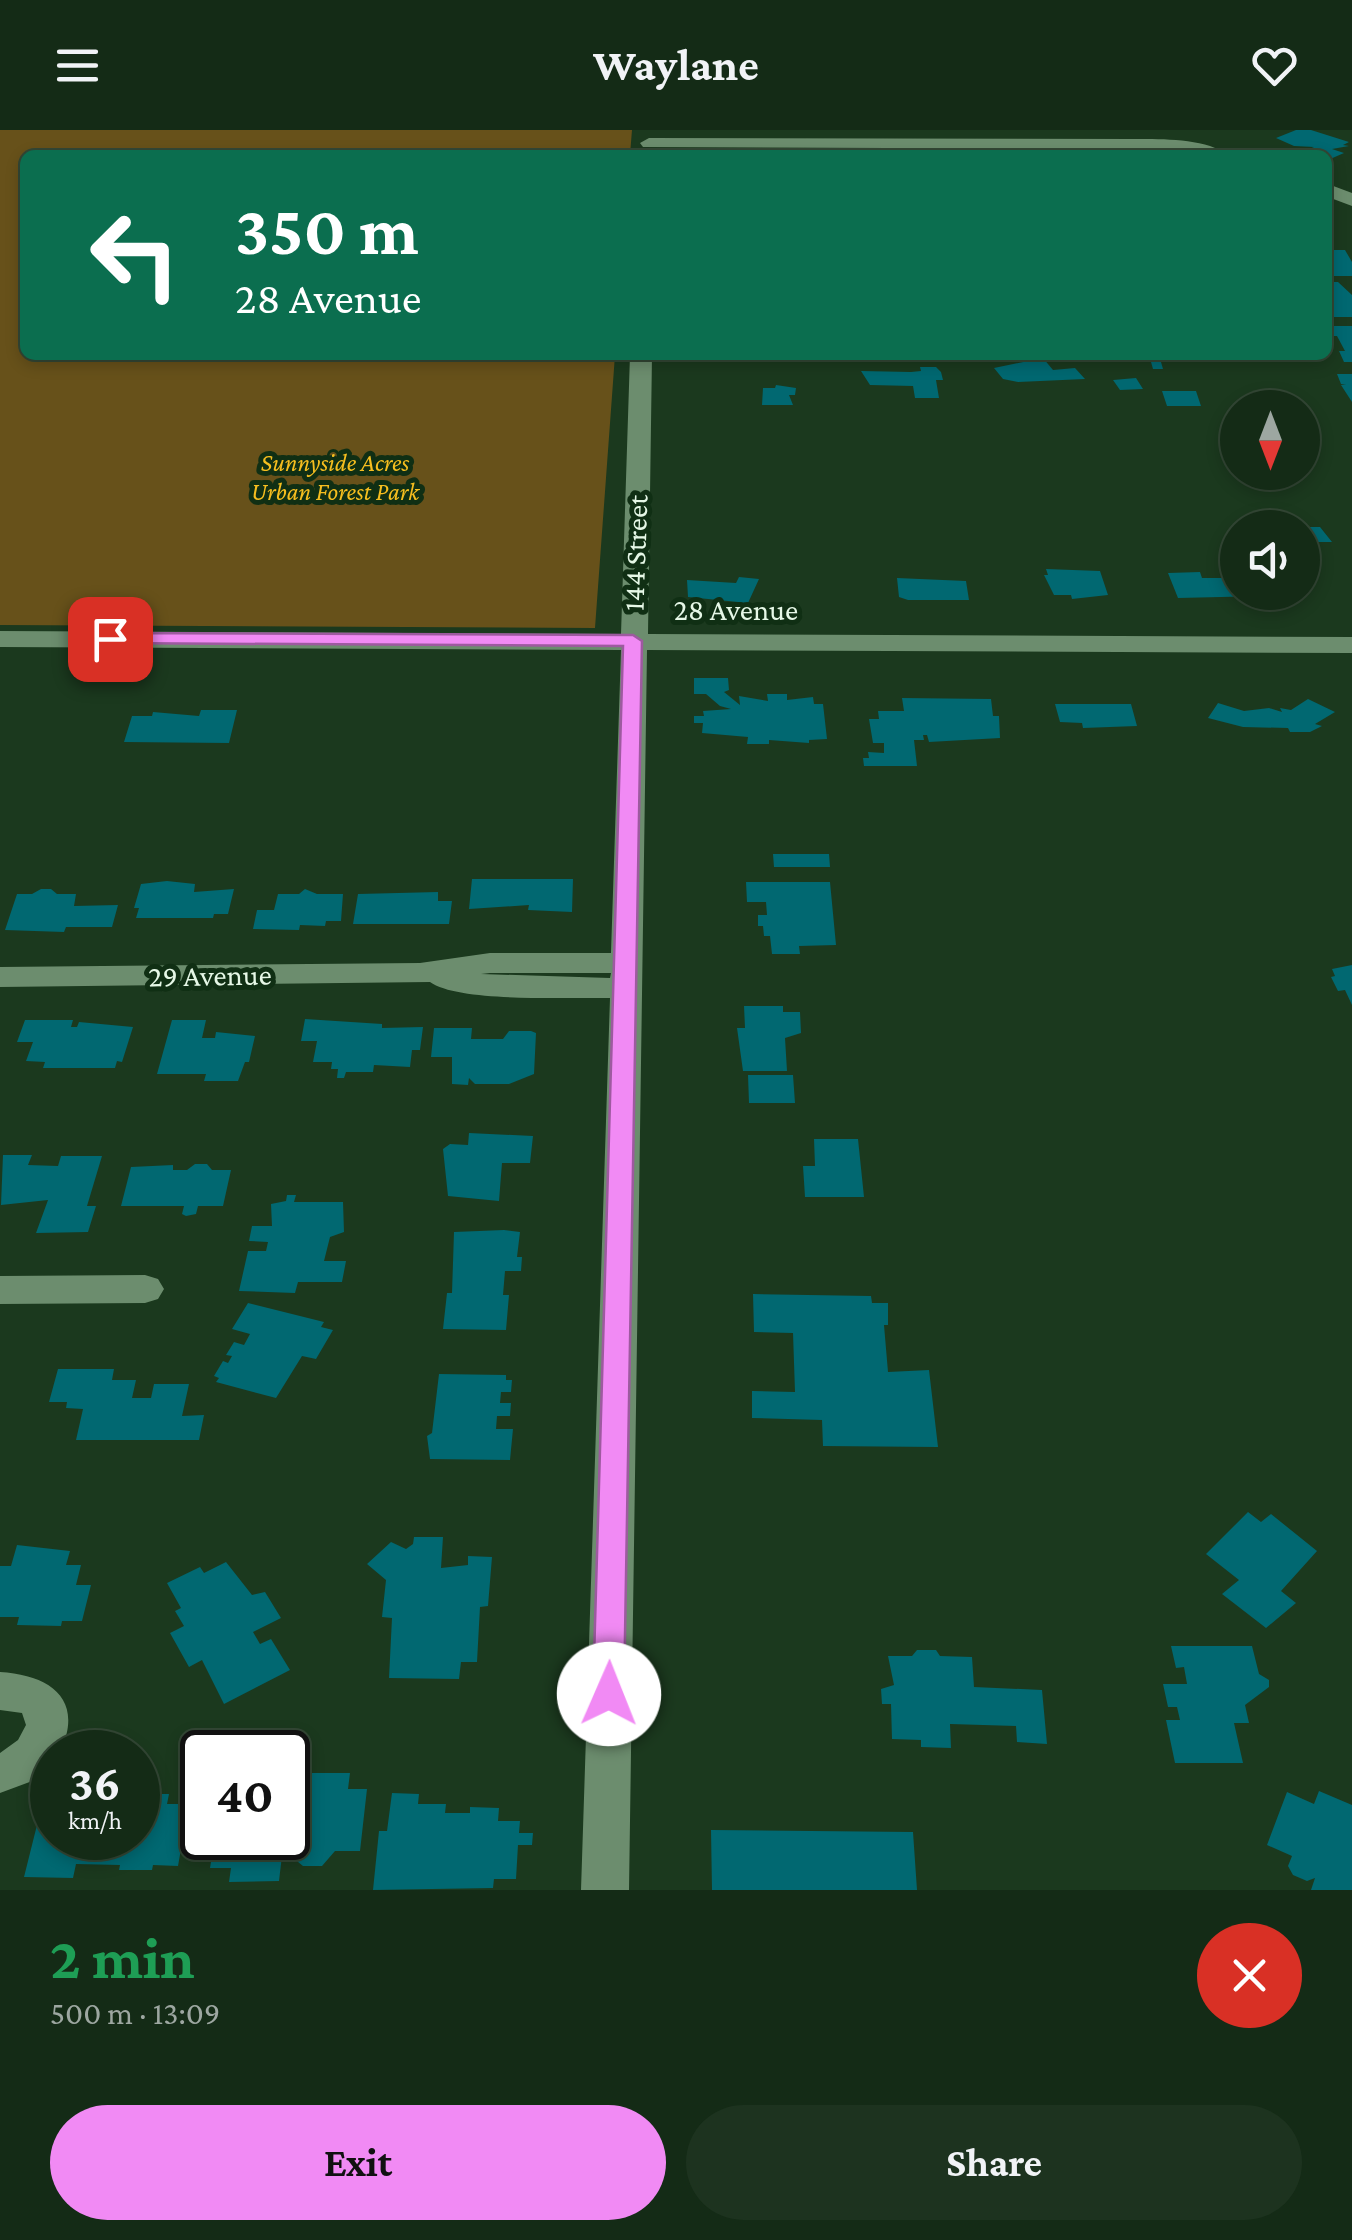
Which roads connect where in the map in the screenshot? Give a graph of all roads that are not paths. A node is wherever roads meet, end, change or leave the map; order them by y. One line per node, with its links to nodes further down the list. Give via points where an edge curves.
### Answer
1 (650, 142): 2 (street, via 1132,144)
2 (1192, 150)
3 (641, 360): 5 (street, 144 Street)
4 (0, 639): 5 (street, 28 Avenue)
5 (633, 641): 6 (street, 28 Avenue); 7 (street, 144 Street)
6 (1352, 644)
7 (624, 976): 8 (street, 29 Avenue, via 491,986 420,973); 13 (street, 144 Street)
8 (0, 977)
9 (146, 1289): 10 (street)
10 (0, 1290)
11 (0, 1690): 12 (street, via 31,1694 48,1713 49,1727 36,1754)
12 (0, 1773)
13 (604, 1890)

